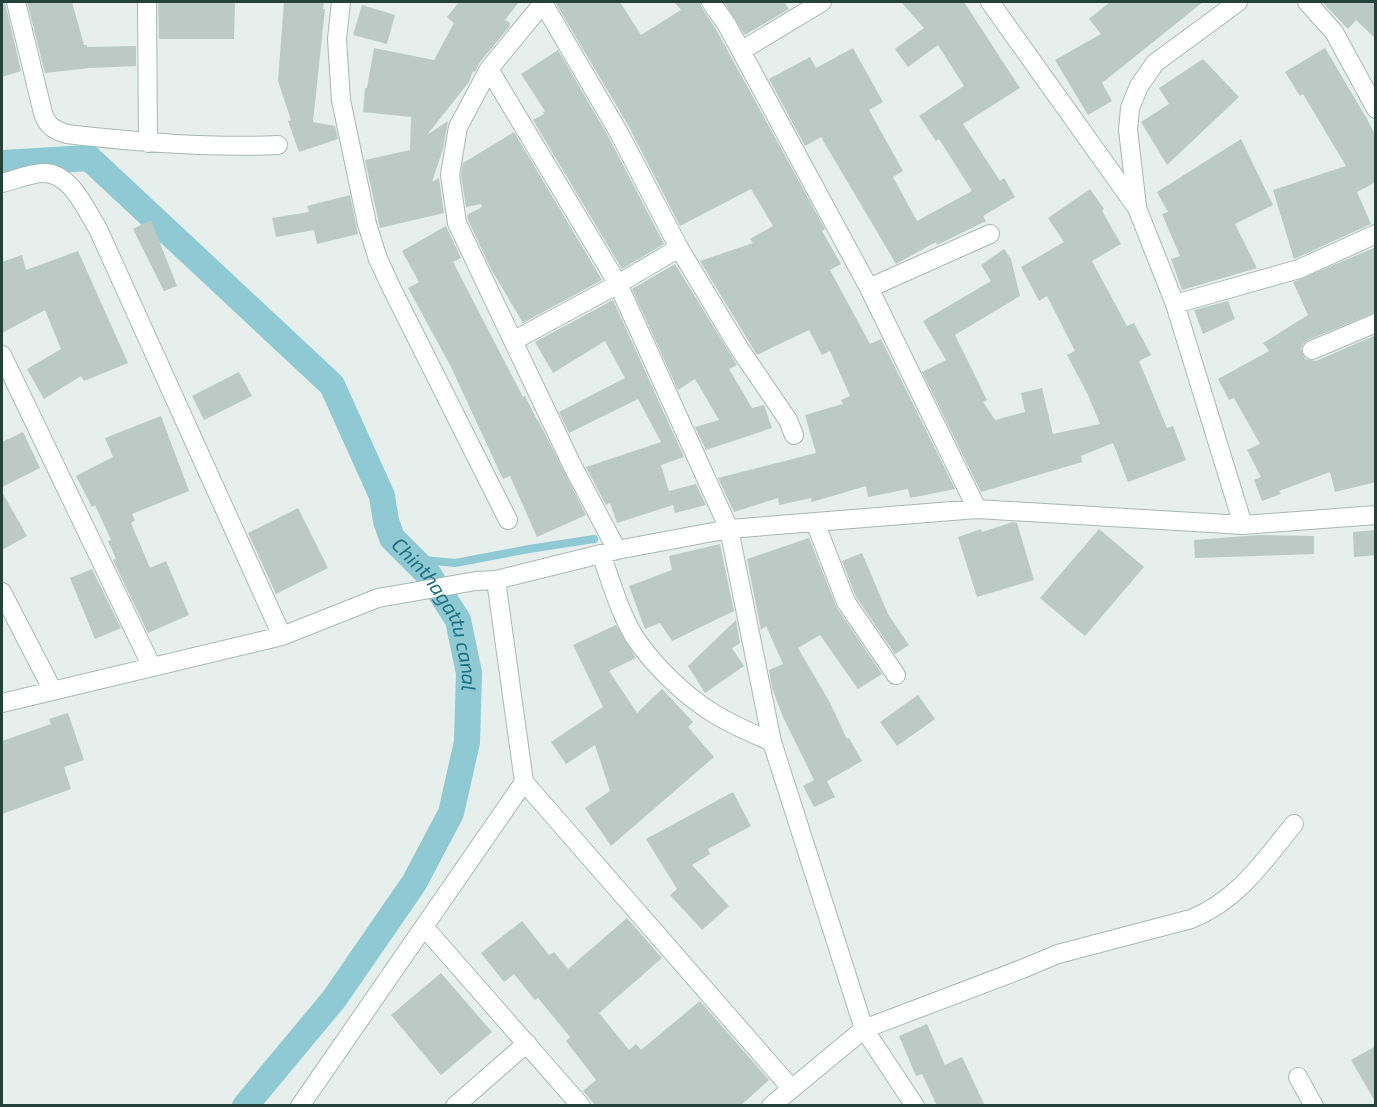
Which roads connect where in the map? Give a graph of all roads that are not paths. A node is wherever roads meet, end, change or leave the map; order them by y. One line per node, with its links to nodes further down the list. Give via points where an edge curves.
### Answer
1 (16, 2): 13 (street, via 46,124 67,134)
2 (147, 2): 13 (street)
3 (341, 2): 30 (street, via 337,39 341,100 378,259)
4 (544, 2): 11 (street); 19 (street)
5 (712, 2): 10 (street)
6 (822, 2): 10 (street)
7 (990, 2): 16 (street)
8 (1238, 2): 16 (street, via 1155,63 1138,86 1128,130)
9 (1307, 2): 12 (street, via 1334,32)
10 (741, 51): 21 (street)
11 (489, 69): 20 (street); 24 (street, via 458,127 450,175 452,198 457,223)
12 (1376, 109)
13 (148, 143): 14 (street)
14 (278, 145)
15 (2, 183): 37 (street, via 45,173 60,178 77,195 98,229)
16 (1137, 208): 22 (street)
17 (990, 234): 21 (street)
18 (1376, 234): 22 (street, via 1299,269)
19 (679, 248): 20 (street); 27 (street)
20 (618, 284): 24 (street); 33 (street)
21 (869, 288): 28 (street)
22 (1175, 304): 32 (street)
23 (1376, 323): 25 (street)
24 (513, 341): 34 (street)
25 (1312, 350)
26 (2, 355): 38 (street)
27 (794, 435)
28 (977, 509): 31 (street); 32 (street)
29 (1376, 516): 32 (street)
30 (508, 520)
31 (815, 522): 33 (street); 39 (street, via 846,602)
32 (1243, 525)
33 (729, 529): 34 (street); 42 (street)
34 (609, 552): 35 (street); 42 (street, via 626,619 647,654 683,691 714,714)
35 (496, 580): 37 (street, via 378,598); 43 (street)
36 (2, 592): 40 (street)
37 (282, 636): 38 (street)
38 (152, 668): 40 (street)
39 (896, 675)
40 (53, 691): 41 (street)
41 (2, 703)
42 (772, 742): 46 (street)
43 (524, 782): 45 (street); 49 (street)
44 (1294, 824): 46 (street, via 1242,887 1206,914 1058,954)
45 (424, 928): 47 (street); 50 (street)
46 (864, 1029): 49 (street); 54 (street)
47 (527, 1043): 51 (street); 52 (street)
48 (1298, 1077): 55 (street)
49 (791, 1088): 53 (street)
50 (300, 1106)
51 (455, 1106)
52 (580, 1106)
53 (771, 1106)
54 (915, 1106)
55 (1314, 1106)

